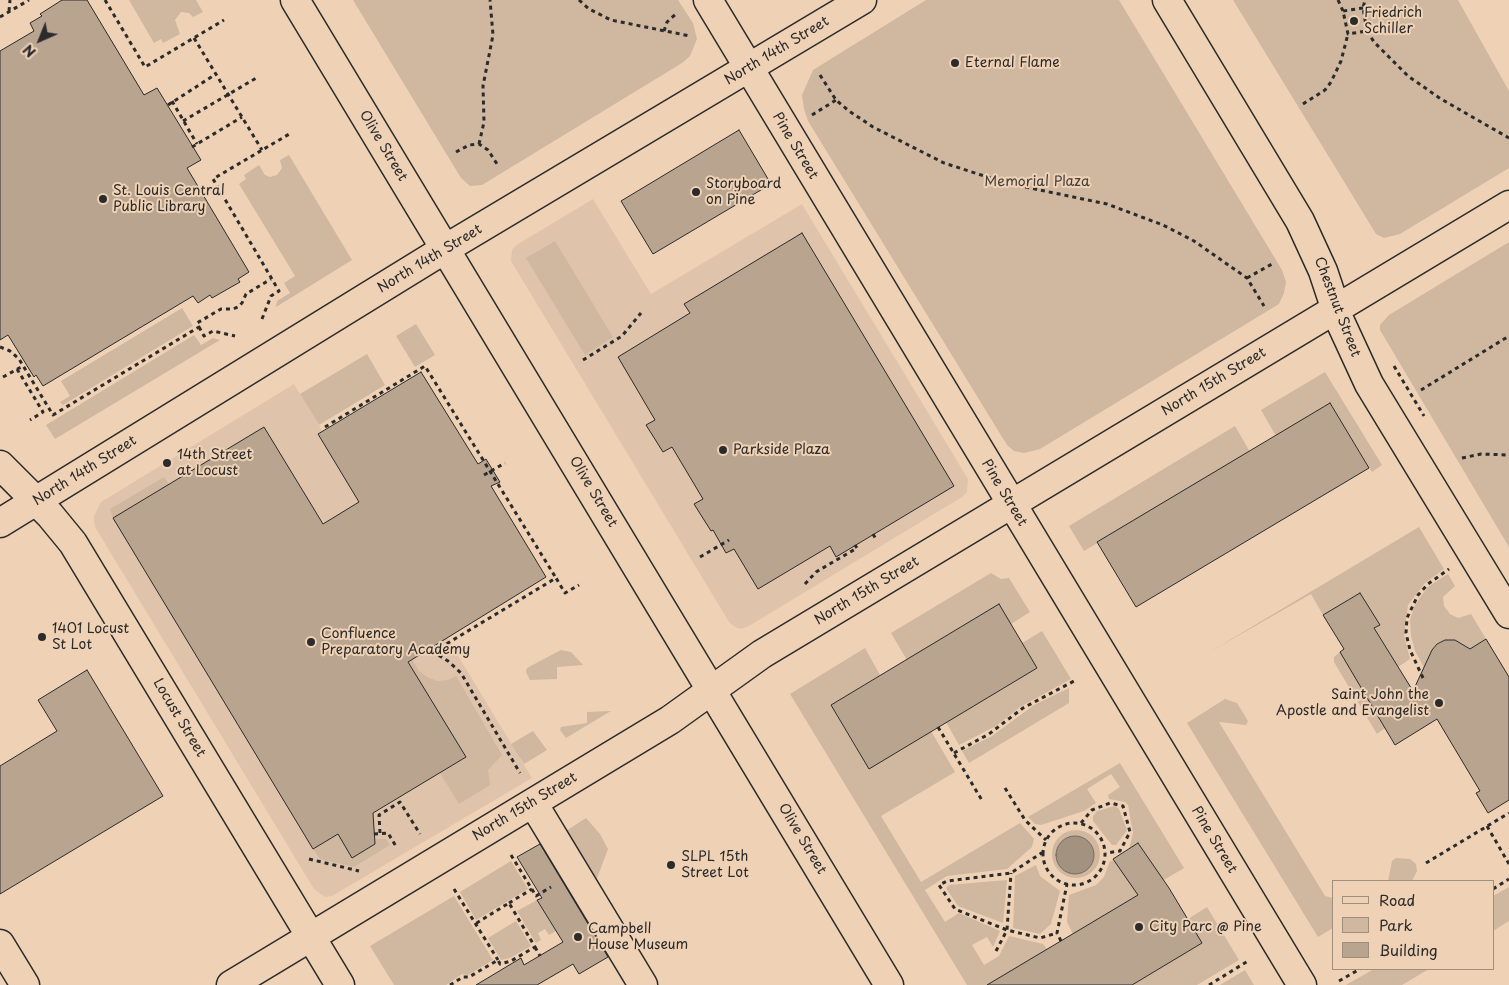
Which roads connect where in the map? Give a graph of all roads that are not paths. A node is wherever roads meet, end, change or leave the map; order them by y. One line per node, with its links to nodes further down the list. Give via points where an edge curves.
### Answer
1 (295, 0): 7 (street, Olive Street)
2 (708, 0): 5 (street, Pine Street)
3 (862, 0): 5 (street, North 14th Street)
4 (1167, 0): 8 (street, Chestnut Street, via 1300,221 1314,249)
5 (748, 68): 7 (street, North 14th Street); 11 (street, Pine Street)
6 (1509, 205): 8 (street, North 15th Street)
7 (445, 249): 10 (street, North 14th Street); 14 (street, Olive Street)
8 (1335, 309): 11 (street, North 15th Street); 13 (street, Chestnut Street, via 1369,384)
9 (0, 465): 10 (street, Locust Street)
10 (36, 501): 12 (street, North 14th Street); 16 (street, Locust Street, via 64,530 85,562)
11 (1012, 504): 14 (street, North 15th Street, via 762,654); 23 (street, Pine Street)
12 (0, 523)
13 (1509, 614)
14 (712, 689): 15 (street, North 15th Street, via 670,720); 22 (street, Olive Street)
15 (533, 803): 16 (street, North 15th Street); 21 (street)
16 (311, 937): 19 (street, North 15th Street); 20 (street, Locust Street)
17 (0, 944): 18 (street)
18 (25, 985)
19 (231, 985)
20 (340, 985)
21 (643, 985)
22 (889, 985)
23 (1302, 985)

